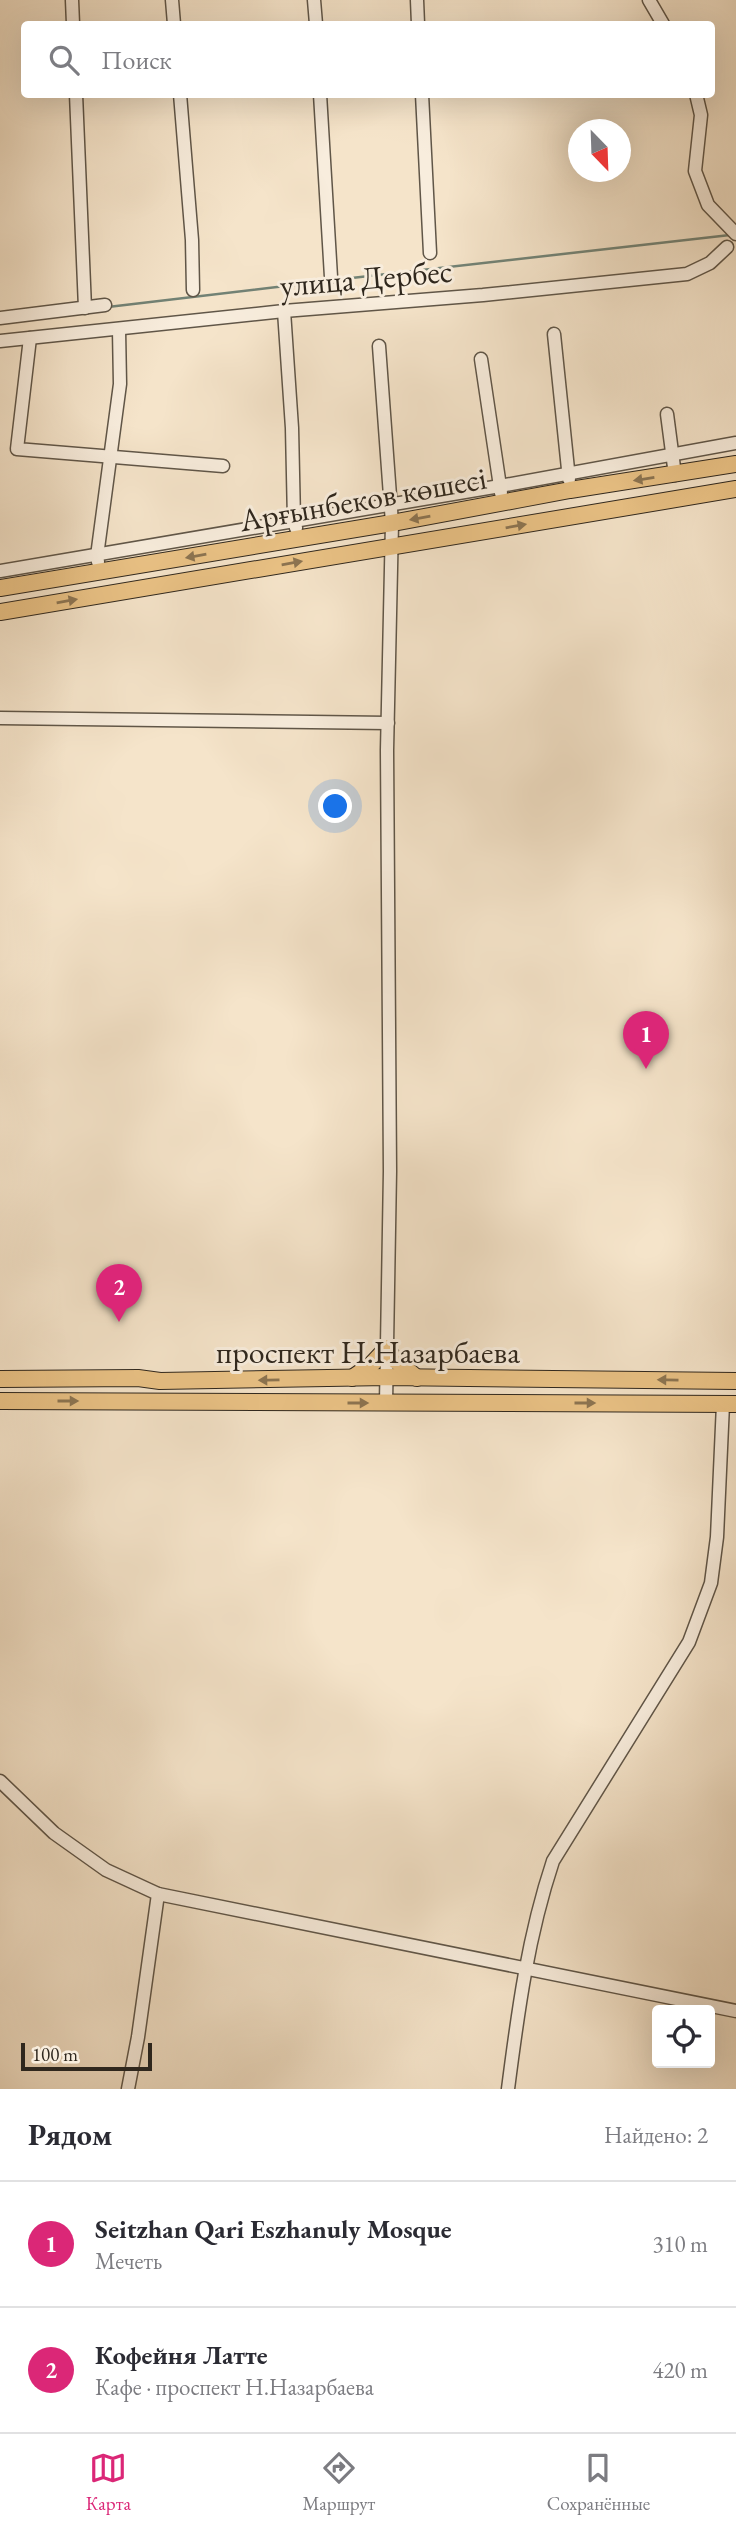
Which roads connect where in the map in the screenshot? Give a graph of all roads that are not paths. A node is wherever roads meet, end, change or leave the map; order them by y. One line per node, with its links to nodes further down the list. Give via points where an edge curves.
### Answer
1 (72, 0): 6 (street)
2 (172, 0): 7 (street)
3 (314, 0): 8 (street)
4 (417, 0): 9 (street)
5 (649, 0): 10 (street)
6 (73, 21)
7 (174, 21)
8 (316, 21)
9 (418, 21)
10 (661, 21)
11 (76, 98): 22 (street)
12 (180, 98): 20 (street)
13 (320, 98): 19 (street)
14 (422, 98): 18 (street)
15 (697, 98): 16 (street, via 701,115 695,171 708,205)
16 (736, 234)
17 (727, 247): 23 (street, улица Дербес, via 710,263 687,274)
18 (430, 253)
19 (331, 277)
20 (193, 290)
21 (105, 305): 22 (street)
22 (85, 308): 24 (street)
23 (284, 311): 25 (street, улица Дербес); 44 (street)
24 (0, 318)
25 (119, 330): 27 (street, улица Дербес); 34 (street, via 120,384)
26 (554, 334): 37 (street)
27 (30, 338): 28 (street, улица Дербес); 34 (street, via 18,449)
28 (0, 341)
29 (379, 346): 43 (street)
30 (481, 359): 39 (street)
31 (667, 414): 33 (street)
32 (736, 443): 33 (street)
33 (673, 455): 37 (street); 38 (street)
34 (110, 456): 36 (street); 48 (street)
35 (736, 464): 38 (main road, Арғынбеков көшесі)
36 (223, 466)
37 (568, 473): 39 (street); 41 (street)
38 (675, 475): 41 (main road, Арғынбеков көшесі, one-way to 41)
39 (500, 486): 42 (street); 43 (street)
40 (736, 489): 47 (main road, Арғынбеков көшесі, one-way to 40)
41 (570, 490): 42 (main road, Арғынбеков көшесі)
42 (502, 503): 45 (main road, Арғынбеков көшесі, one-way to 45)
43 (391, 505): 44 (street); 45 (street)
44 (294, 520): 46 (street); 48 (street)
45 (392, 523): 46 (main road, Арғынбеков көшесі); 47 (street)
46 (300, 538): 48 (main road, Арғынбеков көшесі, one-way to 48)
47 (392, 547): 51 (main road, Арғынбеков көшесі, one-way to 47); 53 (street)
48 (98, 564): 49 (street); 50 (main road, Арғынбеков көшесі)
49 (0, 571)
50 (0, 589)
51 (0, 612)
52 (0, 718): 53 (street)
53 (388, 723): 54 (street)
54 (387, 1348): 55 (street); 56 (main road); 57 (main road)
55 (387, 1377): 56 (main road, проспект Н.Назарбаева); 57 (main road, проспект Н.Назарбаева); 61 (street)
56 (352, 1378): 58 (main road, проспект Н.Назарбаева, one-way to 58)
57 (417, 1378): 59 (main road, проспект Н.Назарбаева, one-way to 57)
58 (0, 1379)
59 (736, 1381)
60 (0, 1401): 61 (main road, проспект Н.Назарбаева, one-way to 61)
61 (386, 1403): 62 (main road, проспект Н.Назарбаева, one-way to 62)
62 (729, 1404): 65 (street, via 711,1584 689,1642 553,1861)
63 (0, 1781): 64 (street, via 64,1840 106,1870)
64 (158, 1894): 65 (street); 67 (street)
65 (525, 1967): 66 (street); 68 (street)
66 (736, 2011)
67 (128, 2089)
68 (508, 2089)

